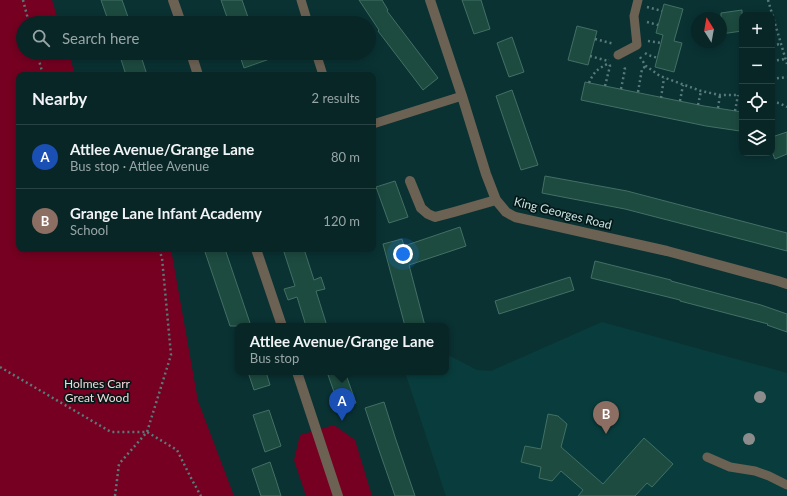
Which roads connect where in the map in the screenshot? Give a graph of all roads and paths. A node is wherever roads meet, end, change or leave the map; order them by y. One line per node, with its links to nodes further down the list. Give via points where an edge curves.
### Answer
1 (23, 0): 7 (path)
2 (173, 0): 8 (street)
3 (301, 0): 9 (lane)
4 (430, 0): 37 (street, King Georges Road)
5 (638, 0): 12 (lane, via 634,16 637,44)
6 (768, 0): 10 (path)
7 (27, 16)
8 (179, 16)
9 (306, 16)
10 (781, 44): 11 (path); 15 (path)
11 (775, 45)
12 (633, 47): 13 (lane); 22 (path)
13 (618, 55): 20 (path); 32 (path, via 625,69)
14 (590, 56): 20 (path)
15 (786, 59): 19 (path); 21 (path)
16 (39, 60): 23 (path)
17 (193, 60): 24 (street)
18 (318, 60): 25 (lane)
19 (775, 61)
20 (608, 62): 29 (path, via 596,70); 31 (path, via 610,66)
21 (787, 64)
22 (646, 66): 27 (path); 34 (path, via 642,69)
23 (42, 72)
24 (197, 72)
25 (322, 72)
26 (787, 77): 28 (path)
27 (664, 78): 30 (path); 38 (path)
28 (775, 79)
29 (589, 83)
30 (683, 85): 33 (path); 39 (path)
31 (605, 86)
32 (622, 89)
33 (701, 91): 35 (path); 41 (path)
34 (638, 92)
35 (720, 95): 36 (path); 43 (path)
36 (738, 95): 44 (path)
37 (462, 96): 45 (lane); 47 (street, King Georges Road)
38 (661, 98)
39 (680, 101)
40 (775, 103): 42 (path)
41 (698, 105)
42 (787, 107)
43 (718, 108)
44 (735, 111)
45 (376, 123)
46 (410, 180): 47 (street, via 421,208 435,217)
47 (496, 200): 50 (street, King Georges Road, via 506,212 515,217 667,251)
48 (160, 252): 54 (path, via 171,355)
49 (257, 252): 51 (street)
50 (787, 284)
51 (281, 323)
52 (0, 367): 54 (path, via 111,432)
53 (298, 375): 59 (street)
54 (148, 432): 57 (path, via 119,464); 58 (path, via 177,450)
55 (707, 458): 56 (lane, via 730,467 755,471)
56 (787, 485)
57 (115, 496)
58 (202, 496)
59 (338, 496)

